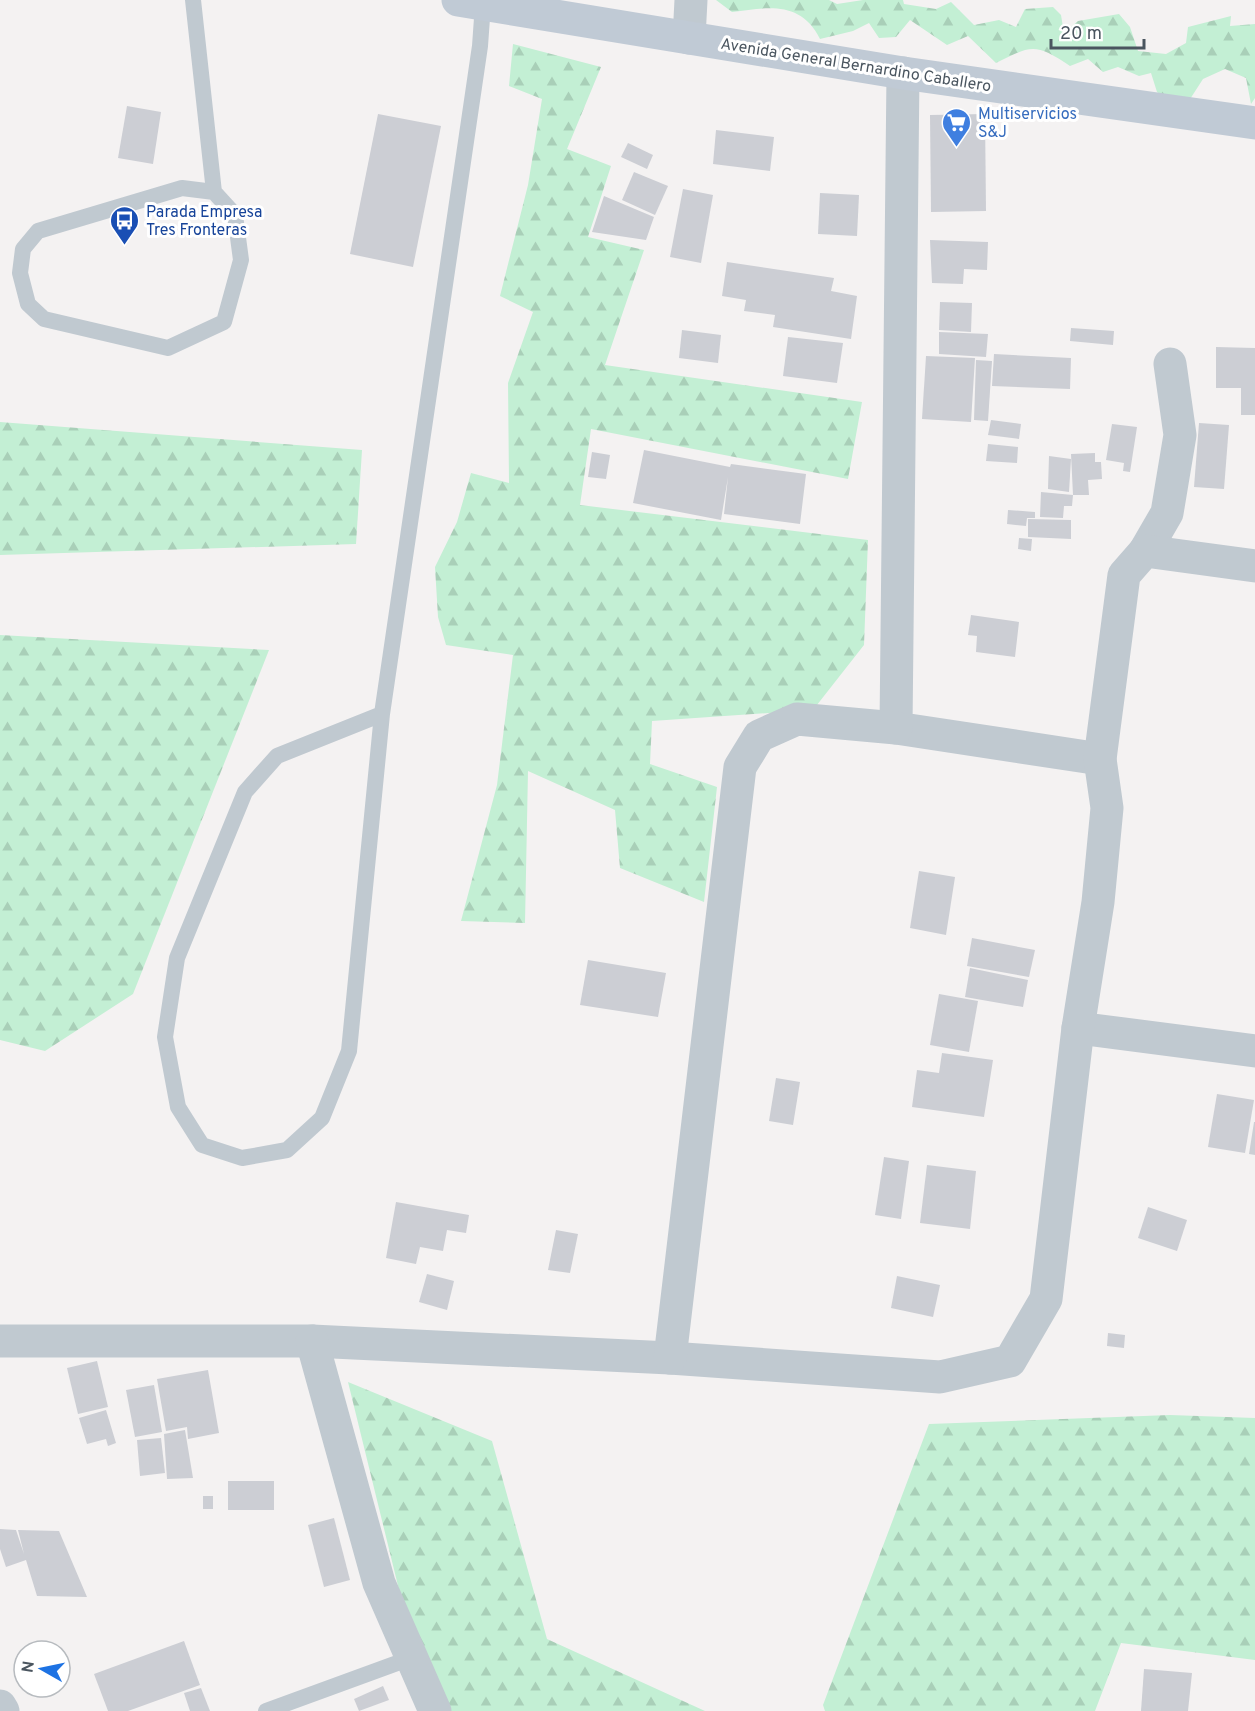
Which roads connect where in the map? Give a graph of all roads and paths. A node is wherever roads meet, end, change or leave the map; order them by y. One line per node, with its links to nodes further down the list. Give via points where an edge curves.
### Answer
1 (193, 0): 7 (lane)
2 (691, 0): 4 (street)
3 (471, 2): 4 (main road, Avenida General Bernardino Caballero); 11 (lane, via 479,58)
4 (688, 38): 5 (main road, Avenida General Bernardino Caballero)
5 (903, 73): 6 (main road, Avenida General Bernardino Caballero); 12 (street)
6 (1255, 123)
7 (214, 192): 7 (lane, via 182,188 38,231 23,249 20,273 28,304 44,319 168,348 224,322 241,260 235,215)
8 (1170, 364): 9 (street, via 1180,435 1167,513)
9 (1144, 551): 10 (street); 13 (street, via 1124,575)
10 (1255, 566)
11 (382, 714): 11 (lane, via 349,1051 322,1118 287,1150 242,1158 202,1145 178,1107 165,1037 177,958 245,792 277,756)
12 (896, 728): 13 (street); 18 (street, via 797,719 759,736 740,767)
13 (1100, 759): 14 (street, via 1107,808 1098,902)
14 (1078, 1028): 15 (street); 18 (street, via 1046,1299 1010,1361 940,1377)
15 (1255, 1051)
16 (0, 1341): 17 (street)
17 (312, 1341): 18 (street); 19 (street, via 379,1583)
18 (670, 1358)
19 (411, 1658): 22 (lane); 23 (street)
20 (0, 1706): 21 (street)
21 (3, 1711)
22 (266, 1711)
23 (435, 1711)

